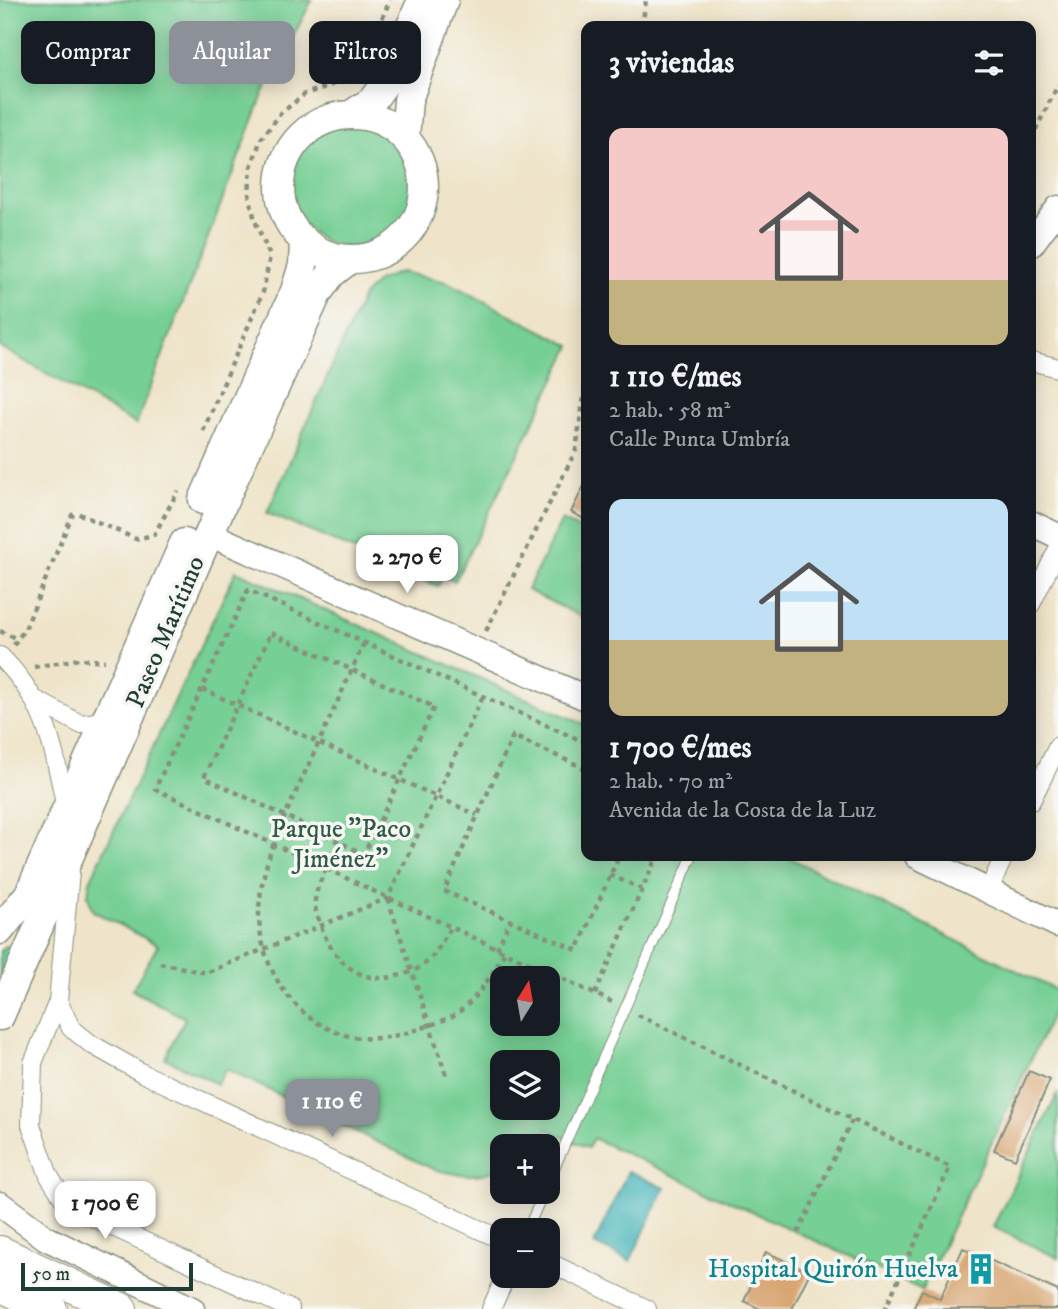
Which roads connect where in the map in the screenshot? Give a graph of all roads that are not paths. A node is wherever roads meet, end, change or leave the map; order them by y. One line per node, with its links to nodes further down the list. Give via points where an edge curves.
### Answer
1 (422, 0): 3 (main road, via 388,79 372,101)
2 (444, 0): 4 (main road, via 408,100)
3 (351, 115): 4 (main road, via 372,117); 7 (main road, via 327,119 306,131 290,150 281,173 281,197 288,220)
4 (405, 138): 8 (main road, via 419,158 425,181 423,205 396,245 374,256)
5 (1058, 208): 6 (street)
6 (1036, 238)
7 (303, 240): 8 (main road, via 317,250); 19 (main road, Paseo Marítimo, via 303,265 295,291)
8 (350, 259): 12 (main road, Paseo Marítimo, via 331,274 317,294)
9 (1036, 362): 10 (street)
10 (1058, 368)
11 (1036, 525): 13 (street)
12 (209, 534): 17 (street); 23 (main road, Paseo Marítimo)
13 (1058, 536)
14 (1058, 549): 15 (street)
15 (1036, 594)
16 (0, 656): 18 (street)
17 (581, 696)
18 (36, 700): 19 (street, via 80,724); 22 (street, via 54,751)
19 (105, 721): 22 (main road, Paseo Marítimo)
20 (1058, 746): 21 (street)
21 (1036, 791)
22 (66, 808): 29 (main road, Paseo Marítimo, via 29,894)
23 (72, 851): 30 (street); 31 (main road, Paseo Marítimo)
24 (690, 861): 32 (lane)
25 (927, 861): 27 (street)
26 (1002, 861): 27 (street)
27 (988, 891): 28 (street)
28 (1058, 925)
29 (0, 930)
30 (58, 1000): 34 (street, via 71,1028 144,1074); 42 (street, via 33,1063 30,1125 49,1176 68,1206)
31 (0, 1016)
32 (560, 1156)
33 (0, 1204): 41 (street, via 46,1238)
34 (490, 1234)
35 (0, 1252): 40 (highway)
36 (560, 1268): 44 (street)
37 (0, 1285): 39 (highway)
38 (501, 1288): 43 (street)
39 (51, 1309)
40 (121, 1309)
41 (192, 1309)
42 (290, 1309)
43 (491, 1309)
44 (647, 1309)

